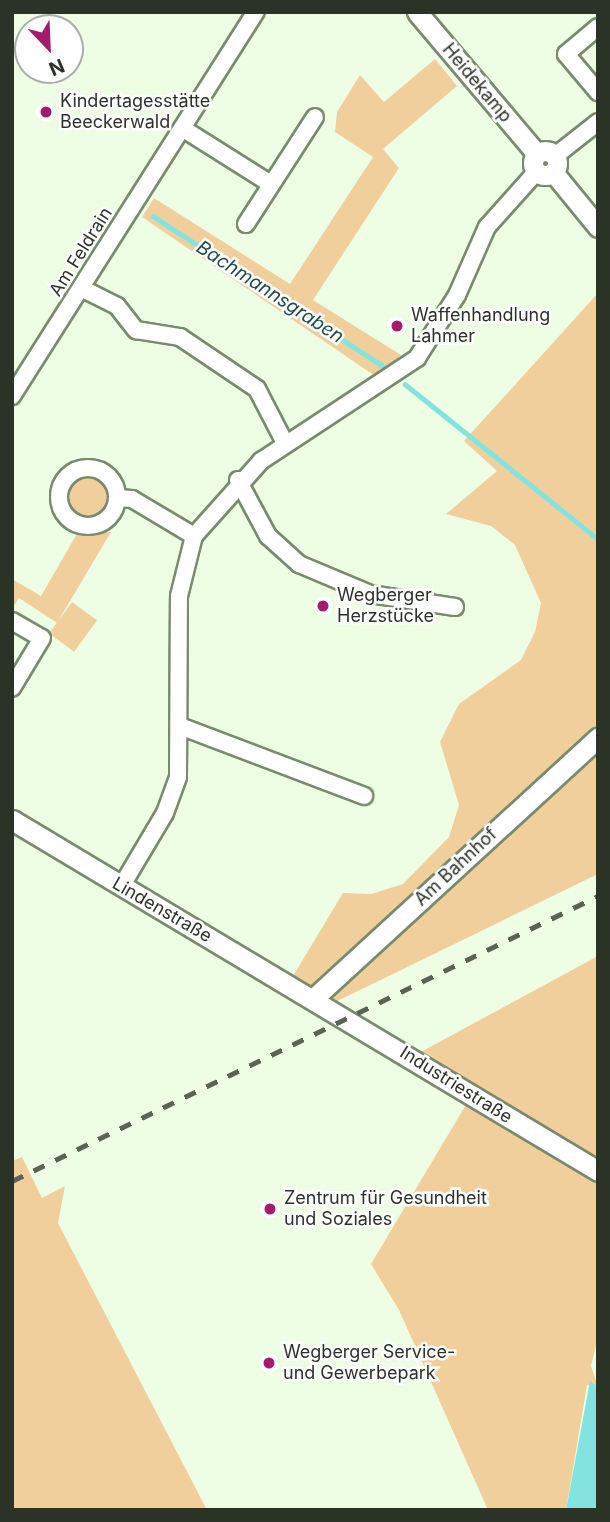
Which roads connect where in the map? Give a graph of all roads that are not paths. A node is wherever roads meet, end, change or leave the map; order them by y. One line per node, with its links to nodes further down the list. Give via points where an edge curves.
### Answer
1 (256, 12): 7 (street, Am Feldrain)
2 (416, 12): 8 (street, Heidekamp)
3 (598, 27): 4 (street, via 566,54)
4 (598, 92)
5 (315, 117): 9 (street)
6 (598, 122): 8 (street)
7 (183, 128): 9 (street); 12 (street, Am Feldrain)
8 (545, 163): 11 (street, Heidekamp); 14 (street, via 487,227 457,295 417,358 379,388)
9 (271, 184): 10 (street)
10 (246, 224)
11 (598, 227)
12 (80, 288): 13 (street, Am Feldrain); 14 (street, via 117,306 136,330 180,337 257,389)
13 (12, 396)
14 (285, 443): 15 (street)
15 (238, 480): 17 (street); 18 (street, via 268,536 299,564 370,594)
16 (117, 498): 17 (street, via 132,499)
17 (194, 536): 21 (street, via 179,596)
18 (455, 607)
19 (12, 621): 20 (street, via 42,638)
20 (12, 688)
21 (180, 726): 23 (street); 25 (street, via 177,777 165,813)
22 (598, 738): 26 (street, Am Bahnhof)
23 (365, 796)
24 (12, 820): 25 (street, Lindenstraße)
25 (121, 887): 26 (street, Lindenstraße)
26 (315, 997): 27 (street, Industriestraße)
27 (598, 1171)

